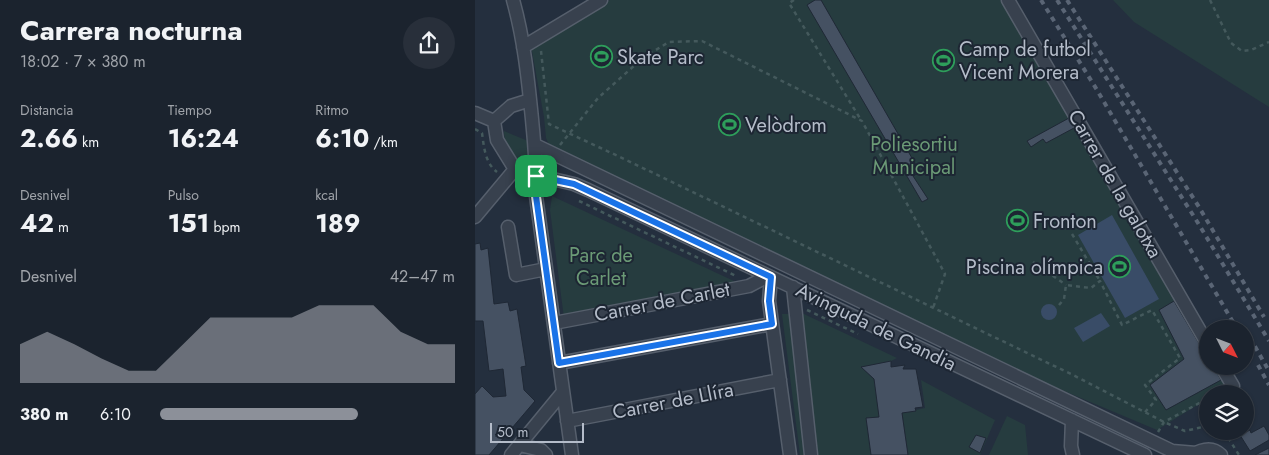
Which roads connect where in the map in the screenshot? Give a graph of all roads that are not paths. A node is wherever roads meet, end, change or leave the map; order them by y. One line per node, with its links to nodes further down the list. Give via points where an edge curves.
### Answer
1 (513, 0): 4 (street)
2 (601, 0): 4 (street)
3 (1008, 0): 18 (street, Carrer de la galotxa)
4 (523, 47): 5 (street)
5 (530, 100): 7 (street, via 511,106); 8 (street)
6 (475, 113): 7 (street)
7 (494, 121): 9 (street, via 497,140)
8 (535, 145): 10 (street); 25 (street, Avinguda de Gandia, via 1172,451)
9 (516, 168): 10 (street, Avinguda de Gandia); 11 (street)
10 (536, 176): 13 (street); 14 (street, Avinguda de Gandia, via 574,184)
11 (475, 217)
12 (507, 226): 13 (street, via 516,275)
13 (546, 269): 16 (street)
14 (770, 277): 15 (street, Avinguda de Gandia); 16 (street, Carrer de Carlet, via 752,284); 17 (street)
15 (793, 287): 22 (street, Avinguda de Gandia); 30 (street)
16 (554, 323): 19 (street)
17 (772, 324): 19 (street); 20 (street)
18 (1199, 328)
19 (559, 363): 21 (street)
20 (780, 380): 23 (street, Carrer de Llíra); 29 (street)
21 (562, 393): 23 (street); 24 (street)
22 (1072, 420): 31 (street); 32 (street, Avinguda de Gandia)
23 (567, 421): 28 (street)
24 (520, 445): 26 (street); 27 (street, via 541,450)
25 (1194, 454): 33 (street, Avinguda de Gandia, via 1208,449)
26 (511, 455)
27 (546, 455)
28 (572, 455)
29 (790, 455)
30 (811, 455)
31 (1073, 455)
32 (1145, 455)
33 (1221, 455)

